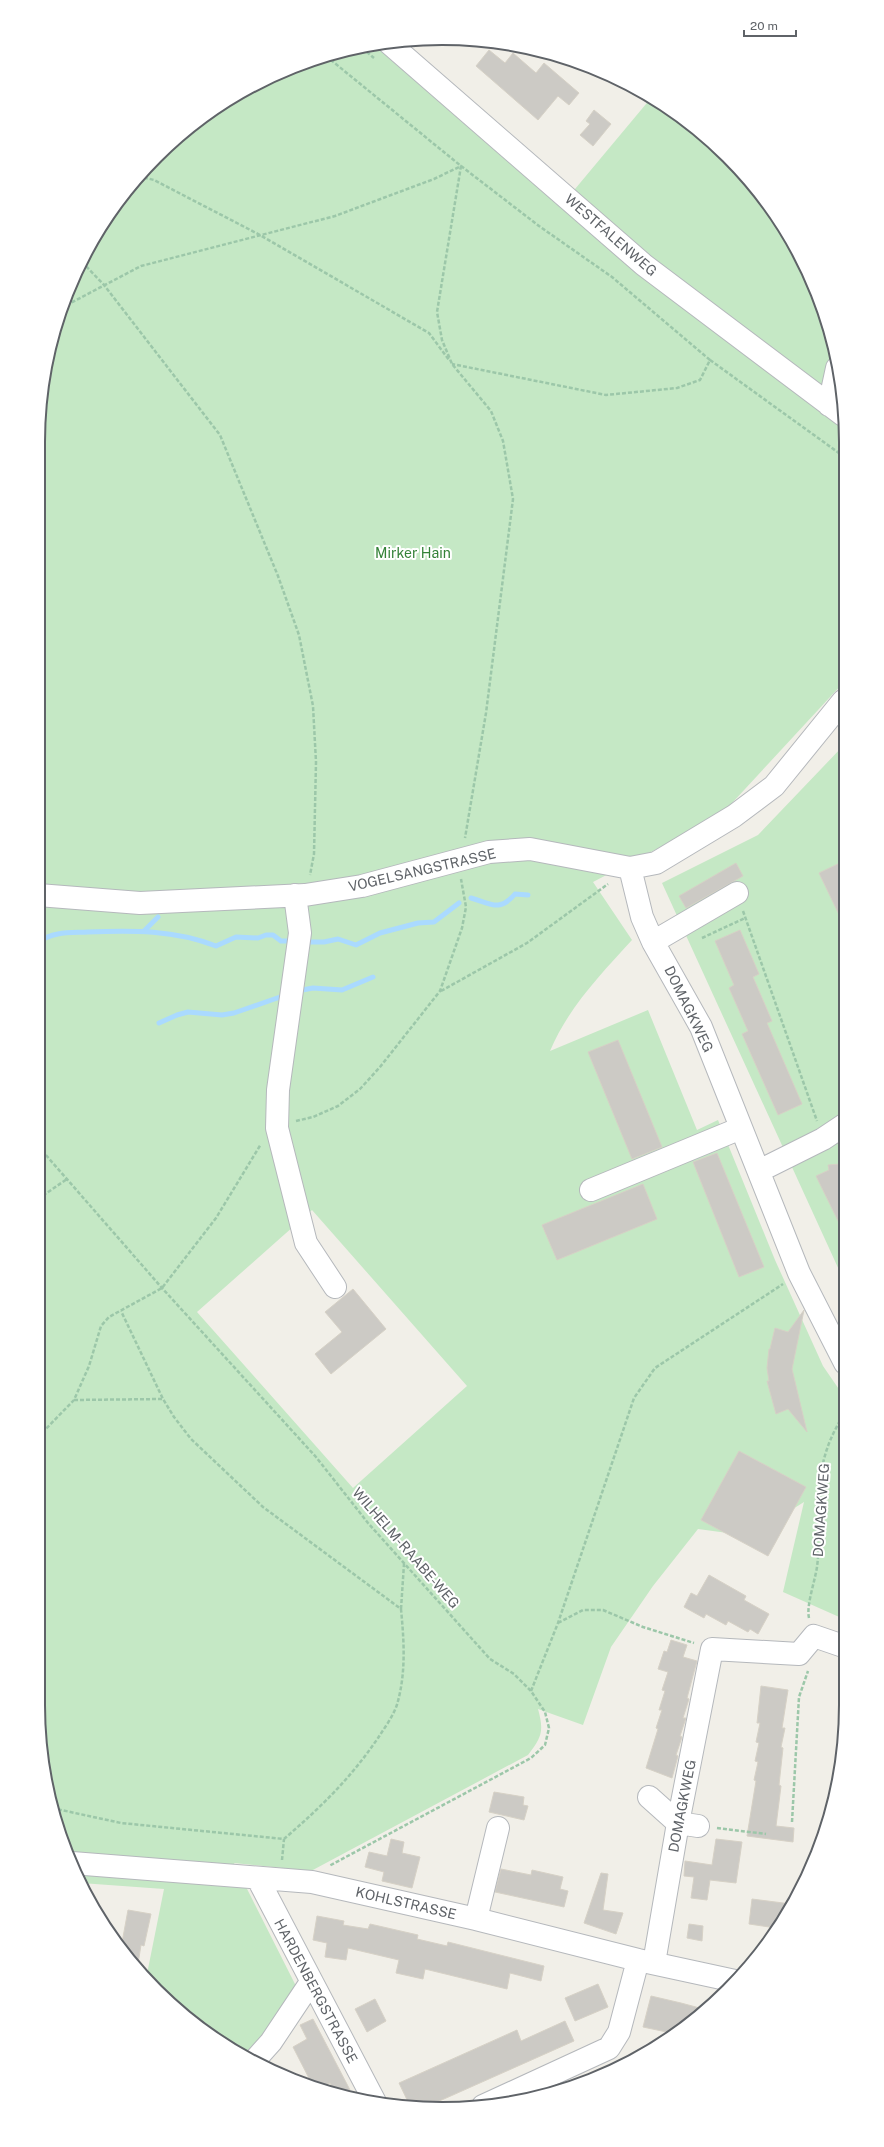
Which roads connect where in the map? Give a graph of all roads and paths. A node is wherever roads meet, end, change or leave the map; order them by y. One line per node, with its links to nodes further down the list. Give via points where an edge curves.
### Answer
1 (394, 48): 12 (street, WESTFALENWEG, via 644,265)
2 (332, 61): 3 (path)
3 (461, 166): 5 (path, via 434,179 335,216); 9 (path, via 539,226 612,277); 10 (path, via 437,312 442,340)
4 (146, 178): 5 (path)
5 (260, 236): 7 (path, via 141,266); 10 (path, via 429,332)
6 (86, 266): 7 (path)
7 (104, 285): 8 (path); 18 (path, via 220,436 278,576 299,635 313,706 316,762 314,854)
8 (70, 304)
9 (710, 360): 10 (path, via 700,380 678,388 606,395); 13 (path)
10 (452, 364): 15 (path, via 491,411 503,442 513,498 475,786 466,836)
11 (836, 395): 12 (street)
12 (836, 410)
13 (839, 453)
14 (839, 705): 16 (street, VOGELSANGSTRASSE, via 774,786 734,816 656,863)
15 (457, 860): 16 (street, VOGELSANGSTRASSE, via 489,852 530,849); 18 (street, VOGELSANGSTRASSE, via 362,886); 21 (path, via 466,907 462,928)
16 (630, 868): 20 (street, DOMAGKWEG, via 642,917); 21 (path, via 527,943)
17 (737, 893): 20 (street); 25 (path)
18 (300, 895): 19 (street, VOGELSANGSTRASSE, via 140,903); 22 (street, via 300,933 278,1090)
19 (45, 896)
20 (654, 942): 23 (street, DOMAGKWEG, via 701,1027)
21 (440, 991): 22 (path, via 360,1089 338,1106)
22 (277, 1128): 32 (street, via 306,1243); 33 (path, via 269,1130 216,1218)
23 (740, 1128): 27 (street, DOMAGKWEG); 29 (street)
24 (839, 1128): 25 (street)
25 (823, 1139): 27 (street)
26 (45, 1154): 28 (path, WILHELM-RAABE-WEG)
27 (759, 1171): 31 (street, DOMAGKWEG)
28 (67, 1179): 30 (path); 33 (path, WILHELM-RAABE-WEG)
29 (591, 1190)
30 (45, 1194)
31 (799, 1273): 35 (street, DOMAGKWEG); 42 (path, via 655,1368 634,1398)
32 (335, 1287)
33 (162, 1288): 34 (path); 40 (path, WILHELM-RAABE-WEG, via 316,1457)
34 (121, 1311): 36 (path); 37 (path, via 109,1317 101,1326 89,1366)
35 (839, 1351)
36 (163, 1399): 37 (path); 41 (path, via 191,1439 263,1507)
37 (74, 1400): 39 (path)
38 (839, 1423): 43 (path, DOMAGKWEG, via 827,1449 821,1482 819,1553 808,1612)
39 (45, 1430)
40 (404, 1564): 41 (path); 47 (path, WILHELM-RAABE-WEG, via 490,1659 514,1674)
41 (401, 1609): 49 (path, via 404,1638 403,1672 398,1702 385,1728 365,1757 326,1803 284,1839 121,1823)
42 (558, 1623): 45 (path, via 583,1610 603,1610 643,1627); 47 (path)
43 (814, 1636): 44 (street); 46 (street)
44 (839, 1645)
45 (712, 1649): 46 (street); 51 (street, DOMAGKWEG)
46 (799, 1654): 50 (path, via 808,1660 808,1667 799,1697)
47 (531, 1690): 56 (path, WILHELM-RAABE-WEG, via 545,1712 549,1728 544,1745 531,1758 332,1864 318,1872)
48 (649, 1797): 51 (street)
49 (59, 1810)
50 (792, 1822)
51 (688, 1824): 53 (path); 58 (street, DOMAGKWEG)
52 (498, 1828): 57 (street)
53 (766, 1834)
54 (78, 1863): 55 (street, KOHLSTRASSE)
55 (258, 1878): 56 (street, KOHLSTRASSE); 60 (street, HARDENBERGSTRASSE)
56 (312, 1882): 57 (street, KOHLSTRASSE)
57 (476, 1919): 58 (street, KOHLSTRASSE)
58 (646, 1961): 59 (street, KOHLSTRASSE); 63 (street, DOMAGKWEG, via 619,2032 609,2048)
59 (729, 1980)
60 (311, 1982): 61 (street, via 271,2042); 62 (street, HARDENBERGSTRASSE)
61 (258, 2057)
62 (371, 2095)
63 (501, 2098)

